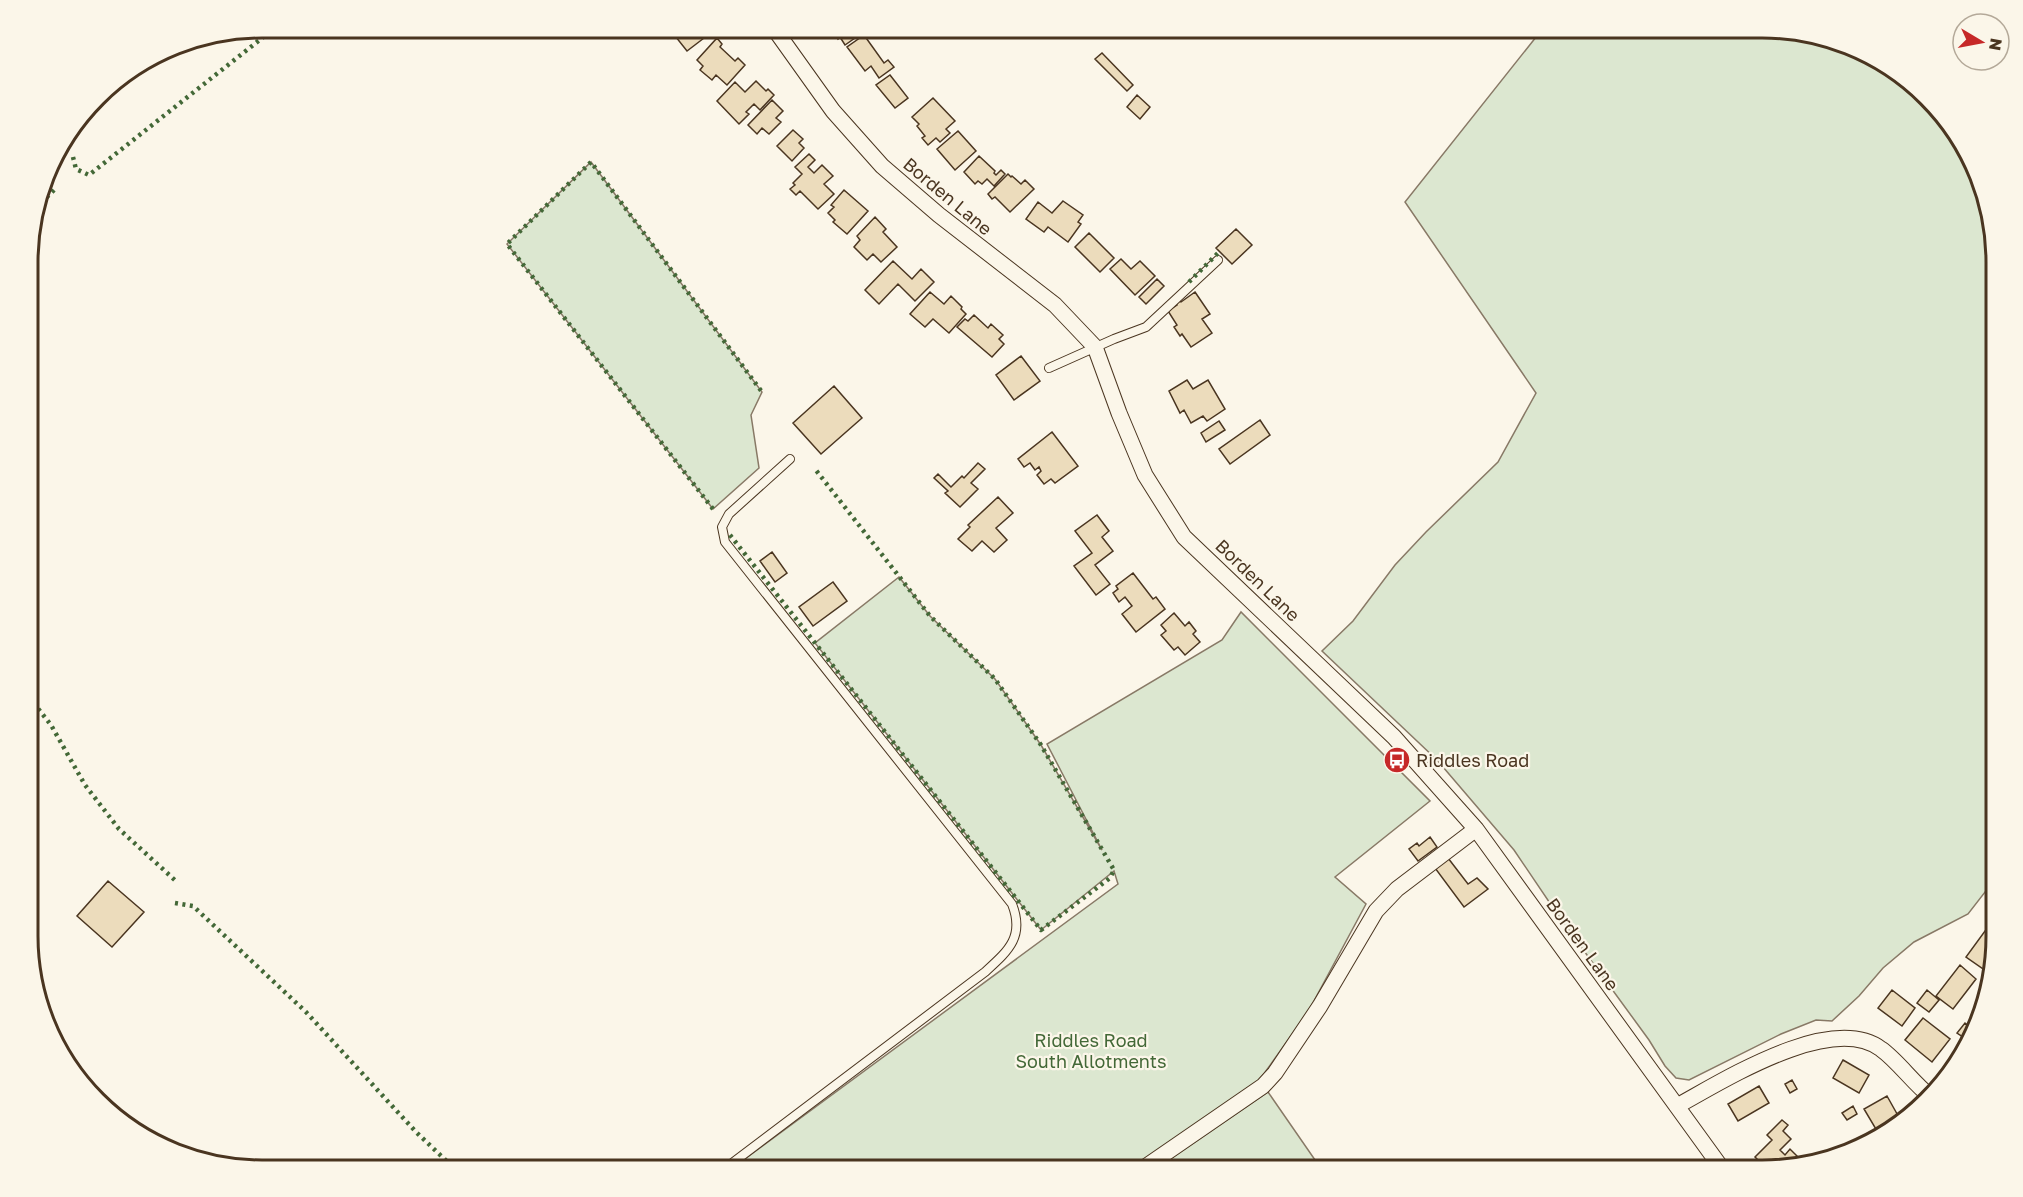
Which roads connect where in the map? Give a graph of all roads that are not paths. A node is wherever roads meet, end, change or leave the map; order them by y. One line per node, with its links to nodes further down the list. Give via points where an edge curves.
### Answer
1 (781, 38): 3 (street, Borden Lane, via 833,111 882,166 1055,305)
2 (1218, 260): 3 (lane, via 1146,327)
3 (1095, 347): 4 (lane); 6 (street, Borden Lane, via 1146,476 1184,537 1394,737)
4 (1049, 368)
5 (790, 459): 9 (lane, via 729,514 722,527 725,542 1012,904 1017,929 1009,950 985,972)
6 (1476, 829): 8 (street, Borden Lane); 10 (street, via 1397,889 1376,911 1320,1006 1263,1086)
7 (1923, 1090): 8 (street, via 1881,1048 1866,1042 1824,1039 1747,1069)
8 (1677, 1106): 11 (street, Borden Lane)
9 (736, 1160)
10 (1156, 1160)
11 (1716, 1160)

